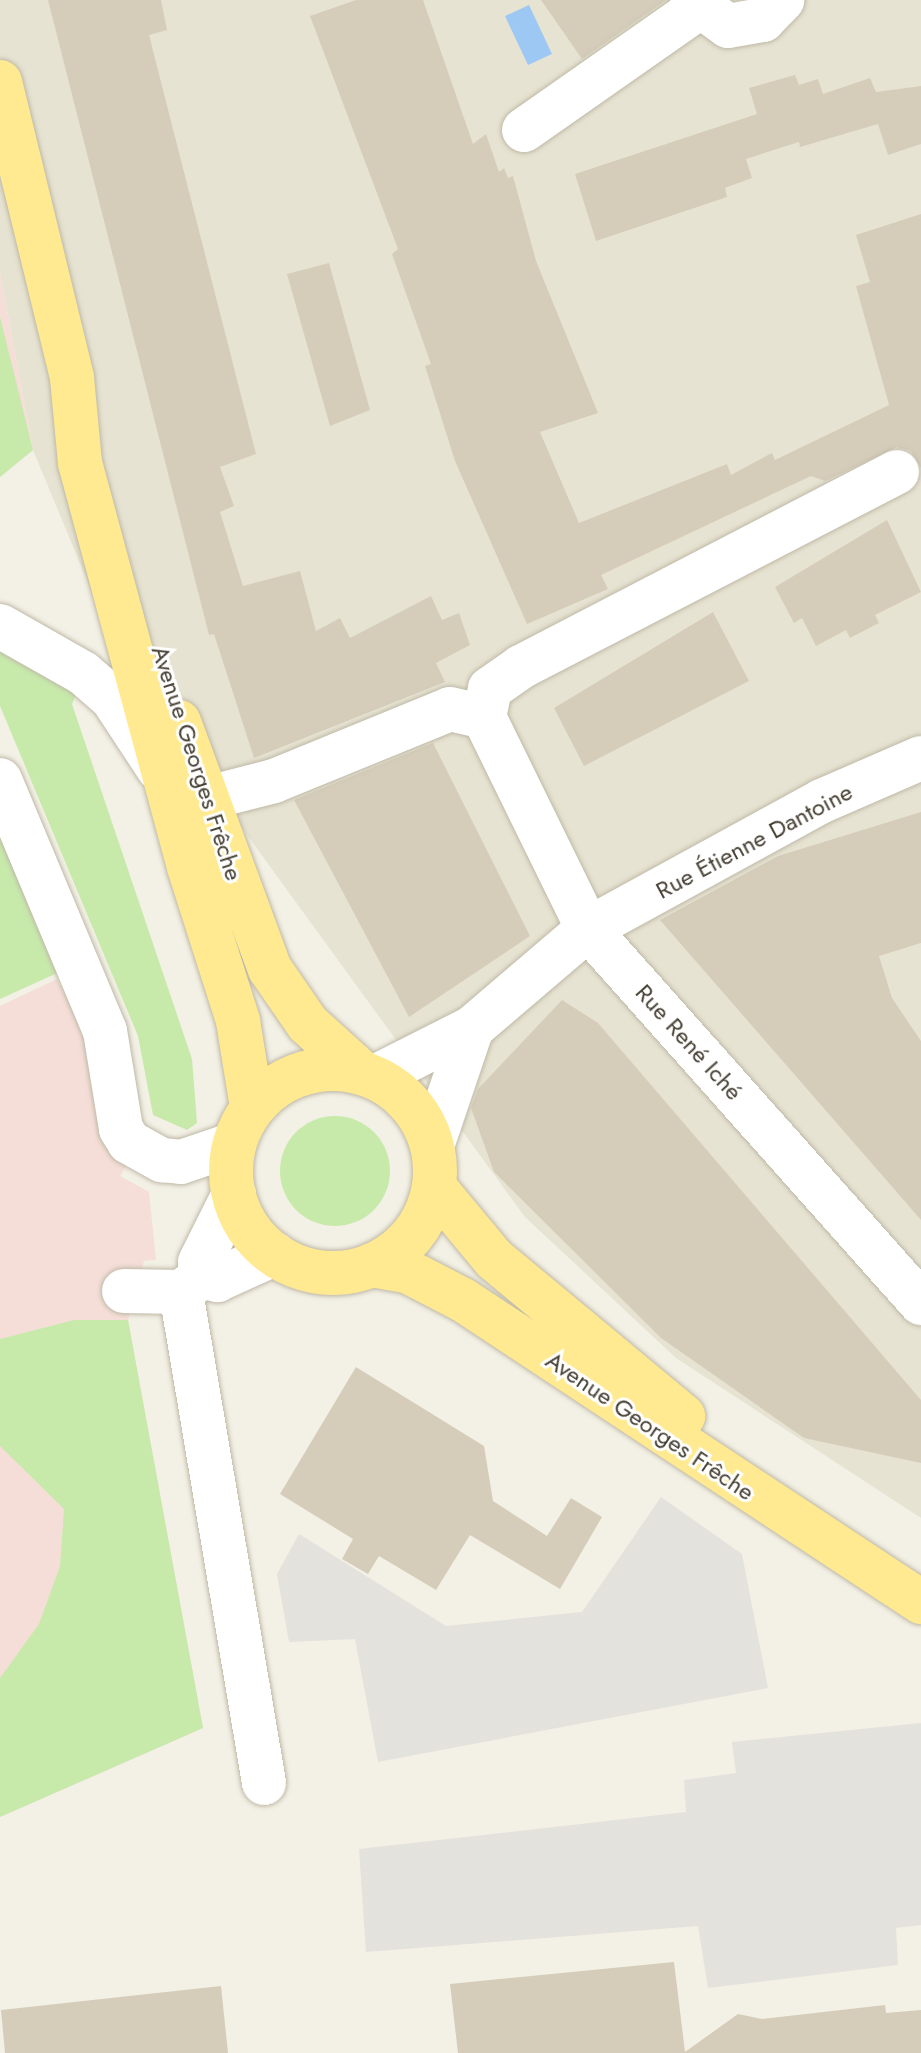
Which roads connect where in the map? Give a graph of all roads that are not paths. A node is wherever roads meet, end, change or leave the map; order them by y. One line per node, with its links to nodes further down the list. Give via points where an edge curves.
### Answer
1 (782, 0): 2 (street, via 763,20 746,26 728,26)
2 (695, 4): 4 (street)
3 (0, 82): 10 (main road, Avenue Georges Frêche, via 72,378 110,462)
4 (524, 130)
5 (897, 472): 7 (street, via 521,667 490,689)
6 (0, 626): 10 (street, via 83,673 112,698)
7 (491, 736): 10 (street, via 450,709 299,773); 11 (street, Rue René Iché)
8 (921, 758): 11 (street, Rue Étienne Dantoine, via 737,846)
9 (0, 780): 14 (street, via 105,1031 121,1129 129,1142 162,1160 181,1162)
10 (185, 791): 13 (main road, Avenue Georges Frêche, via 270,969 308,1024); 14 (main road, Avenue Georges Frêche, via 241,1035)
11 (588, 929): 12 (street, Rue Étienne Dantoine); 22 (street, Rue René Iché)
12 (472, 1028): 13 (street, Rue Étienne Dantoine); 15 (street)
13 (368, 1074): 14 (main road, via 301,1073); 15 (main road, via 401,1093)
14 (243, 1125): 17 (main road)
15 (433, 1143): 16 (main road)
16 (435, 1188): 19 (main road, via 414,1235); 23 (main road, Avenue Georges Frêche, via 494,1259 655,1396)
17 (234, 1194): 18 (main road, via 244,1222); 20 (street)
18 (274, 1254): 19 (main road, via 322,1272); 20 (street, via 217,1280)
19 (372, 1265): 24 (main road, Avenue Georges Frêche, via 407,1271 463,1300)
20 (192, 1284): 21 (street); 25 (street)
21 (124, 1291)
22 (921, 1303)
23 (921, 1568)
24 (921, 1602)
25 (264, 1783)

